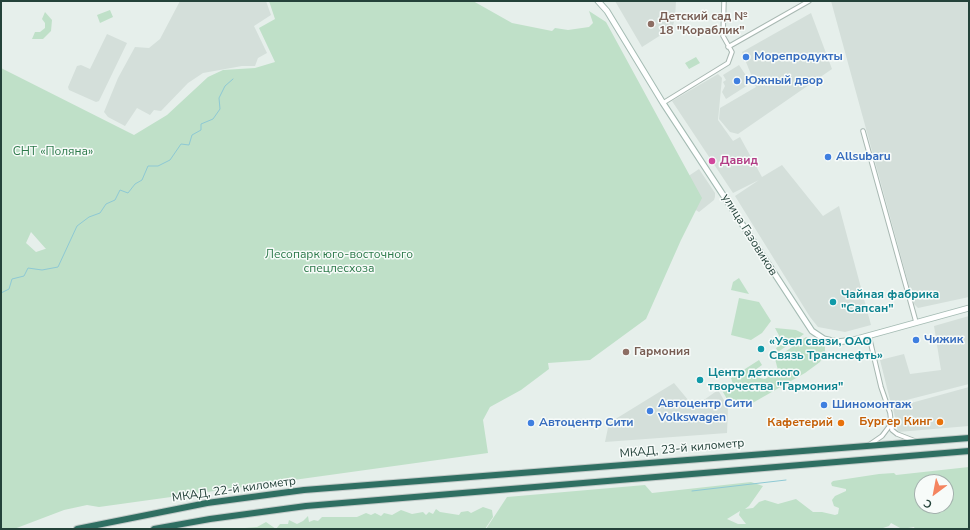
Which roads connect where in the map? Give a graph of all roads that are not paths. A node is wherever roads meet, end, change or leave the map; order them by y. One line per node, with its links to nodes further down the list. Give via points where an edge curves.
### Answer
1 (598, 1): 5 (street, улица Газовиков, via 607,11)
2 (724, 1): 4 (street, via 721,27 722,36)
3 (809, 1): 4 (street)
4 (728, 46): 5 (street, via 732,52 728,63)
5 (663, 103): 9 (street, улица Газовиков, via 812,331 824,339 837,342)
6 (863, 131): 8 (street)
7 (969, 308): 8 (street, улица Газовиков)
8 (916, 322): 9 (street, улица Газовиков)
9 (869, 336): 10 (street)
10 (891, 424): 14 (street, via 894,433); 15 (street, via 882,436)
11 (969, 433): 13 (highway)
12 (969, 438): 13 (highway, МКАД, 23-й километр)
13 (933, 440): 14 (highway, МКАД, 23-й километр)
14 (916, 441): 15 (highway, МКАД, 23-й километр)
15 (869, 445): 17 (highway, МКАД, 23-й километр)
16 (969, 451): 19 (highway, МКАД, 22-й километр, via 397,498 254,512)
17 (396, 482): 18 (highway, МКАД, 22-й километр, via 252,497)
18 (77, 529)
19 (154, 529)

